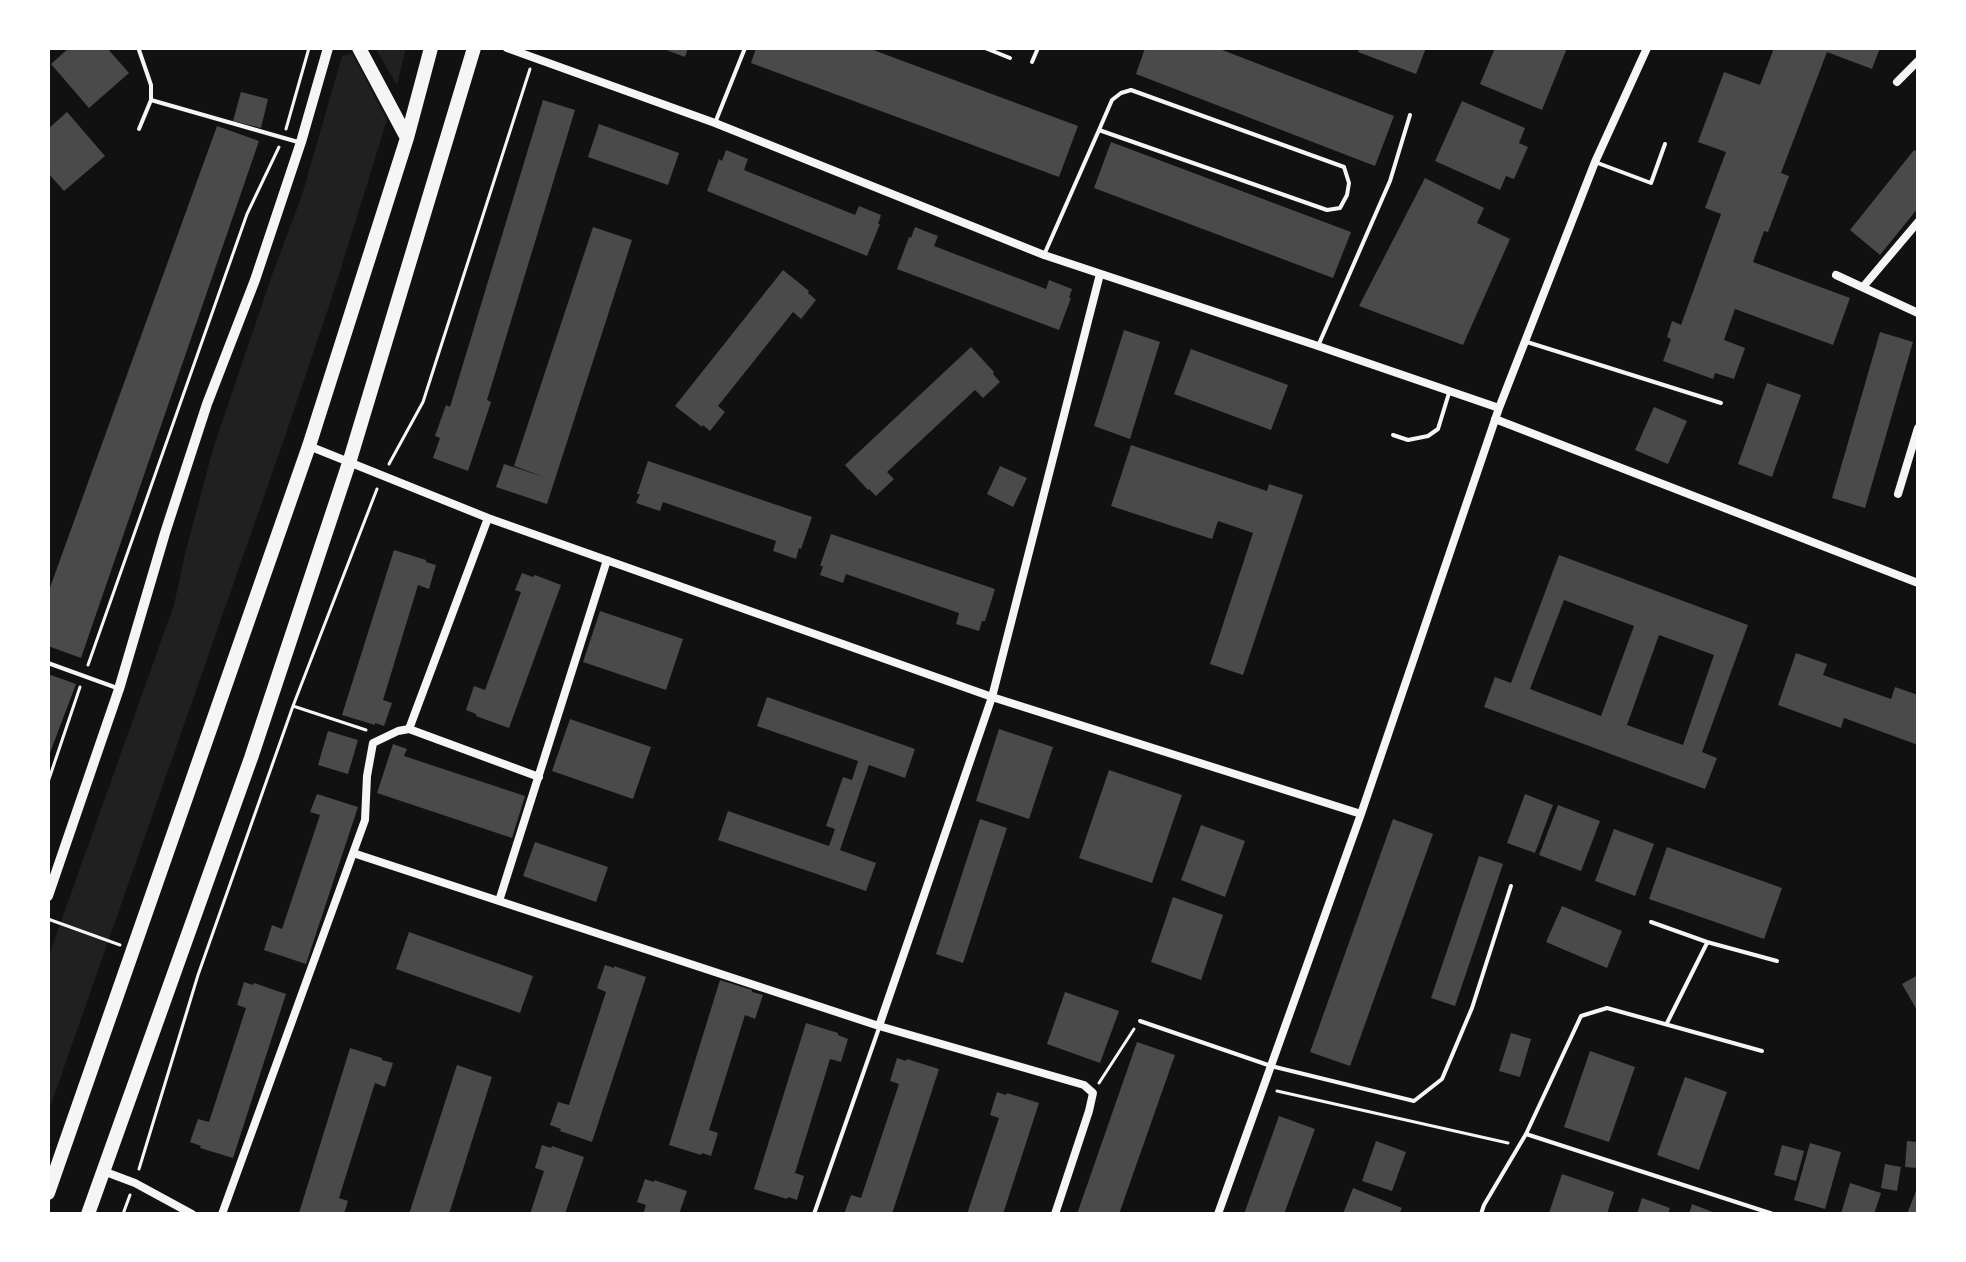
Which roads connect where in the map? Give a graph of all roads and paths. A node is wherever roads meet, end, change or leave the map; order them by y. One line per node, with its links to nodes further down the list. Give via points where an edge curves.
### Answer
1 (309, 48): 22 (path)
2 (328, 48): 24 (street)
3 (359, 48): 23 (highway)
4 (431, 48): 23 (highway)
5 (474, 48): 42 (highway)
6 (507, 48): 12 (street)
7 (745, 48): 19 (lane)
8 (985, 48): 13 (lane)
9 (1038, 48): 15 (lane)
10 (1647, 48): 26 (street)
11 (139, 50): 17 (lane)
12 (533, 57): 19 (street); 43 (path, via 423,402)
13 (1010, 58)
14 (1918, 61): 16 (street)
15 (1032, 62)
16 (1897, 82)
17 (151, 100): 20 (lane); 22 (lane)
18 (1410, 115): 34 (lane, via 1390,181)
19 (715, 123): 28 (street)
20 (139, 129)
21 (1099, 130): 21 (lane, via 1112,100 1131,90 1344,167 1347,195 1340,208 1327,210); 28 (lane)
22 (284, 138): 24 (lane); 49 (path, via 247,214)
23 (407, 138): 41 (highway)
24 (301, 142): 50 (street, via 207,404)
25 (1665, 144): 26 (lane, via 1651,183)
26 (1595, 162): 33 (street)
27 (1918, 222): 31 (street)
28 (1044, 255): 29 (street)
29 (1100, 274): 34 (street); 51 (street)
30 (1836, 275): 31 (street)
31 (1863, 287): 32 (street)
32 (1918, 313)
33 (1525, 342): 36 (lane); 37 (street)
34 (1318, 346): 35 (street)
35 (1450, 391): 37 (street); 40 (lane, via 1438,429 1408,440)
36 (1721, 403)
37 (1499, 408): 38 (street)
38 (1495, 419): 47 (street); 57 (street)
39 (1918, 428): 44 (street)
40 (1393, 435)
41 (309, 446): 42 (street); 65 (highway)
42 (349, 463): 43 (street); 76 (highway, via 251,758)
43 (382, 477): 45 (street); 52 (path)
44 (1898, 494)
45 (488, 518): 46 (street); 53 (street)
46 (607, 560): 51 (street); 55 (street)
47 (1918, 583)
48 (48, 663): 49 (lane)
49 (84, 677): 50 (lane); 56 (path)
50 (119, 689): 60 (street)
51 (992, 697): 57 (street); 69 (street)
52 (293, 706): 54 (path); 77 (path, via 198,975)
53 (409, 729): 54 (street); 55 (street)
54 (385, 736): 58 (street, via 373,743 370,753 365,820)
55 (539, 777): 61 (street)
56 (48, 782)
57 (1361, 814): 71 (street)
58 (353, 853): 61 (street); 82 (street)
59 (1511, 886): 71 (lane, via 1472,1008 1442,1079 1429,1090 1414,1101)
60 (48, 896)
61 (499, 901): 69 (street)
62 (48, 919): 65 (path)
63 (1651, 922): 64 (lane)
64 (1707, 942): 66 (lane); 68 (lane)
65 (132, 950): 78 (highway)
66 (1777, 961)
67 (1140, 1021): 71 (lane); 73 (path)
68 (1667, 1023): 70 (lane); 74 (lane, via 1607,1008 1581,1016)
69 (879, 1026): 73 (street, via 1084,1085); 83 (lane)
70 (1762, 1051)
71 (1271, 1066): 72 (street)
72 (1263, 1088): 75 (path); 85 (street)
73 (1093, 1093): 84 (street)
74 (1526, 1134): 75 (lane); 87 (lane)
75 (1520, 1145): 86 (lane)
76 (103, 1171): 77 (street); 79 (highway)
77 (135, 1183): 80 (path); 81 (street)
78 (48, 1193)
79 (88, 1214)
80 (123, 1214)
81 (192, 1214)
82 (222, 1214)
83 (814, 1214)
84 (1055, 1214)
85 (1218, 1214)
86 (1481, 1214)
87 (1773, 1214)

